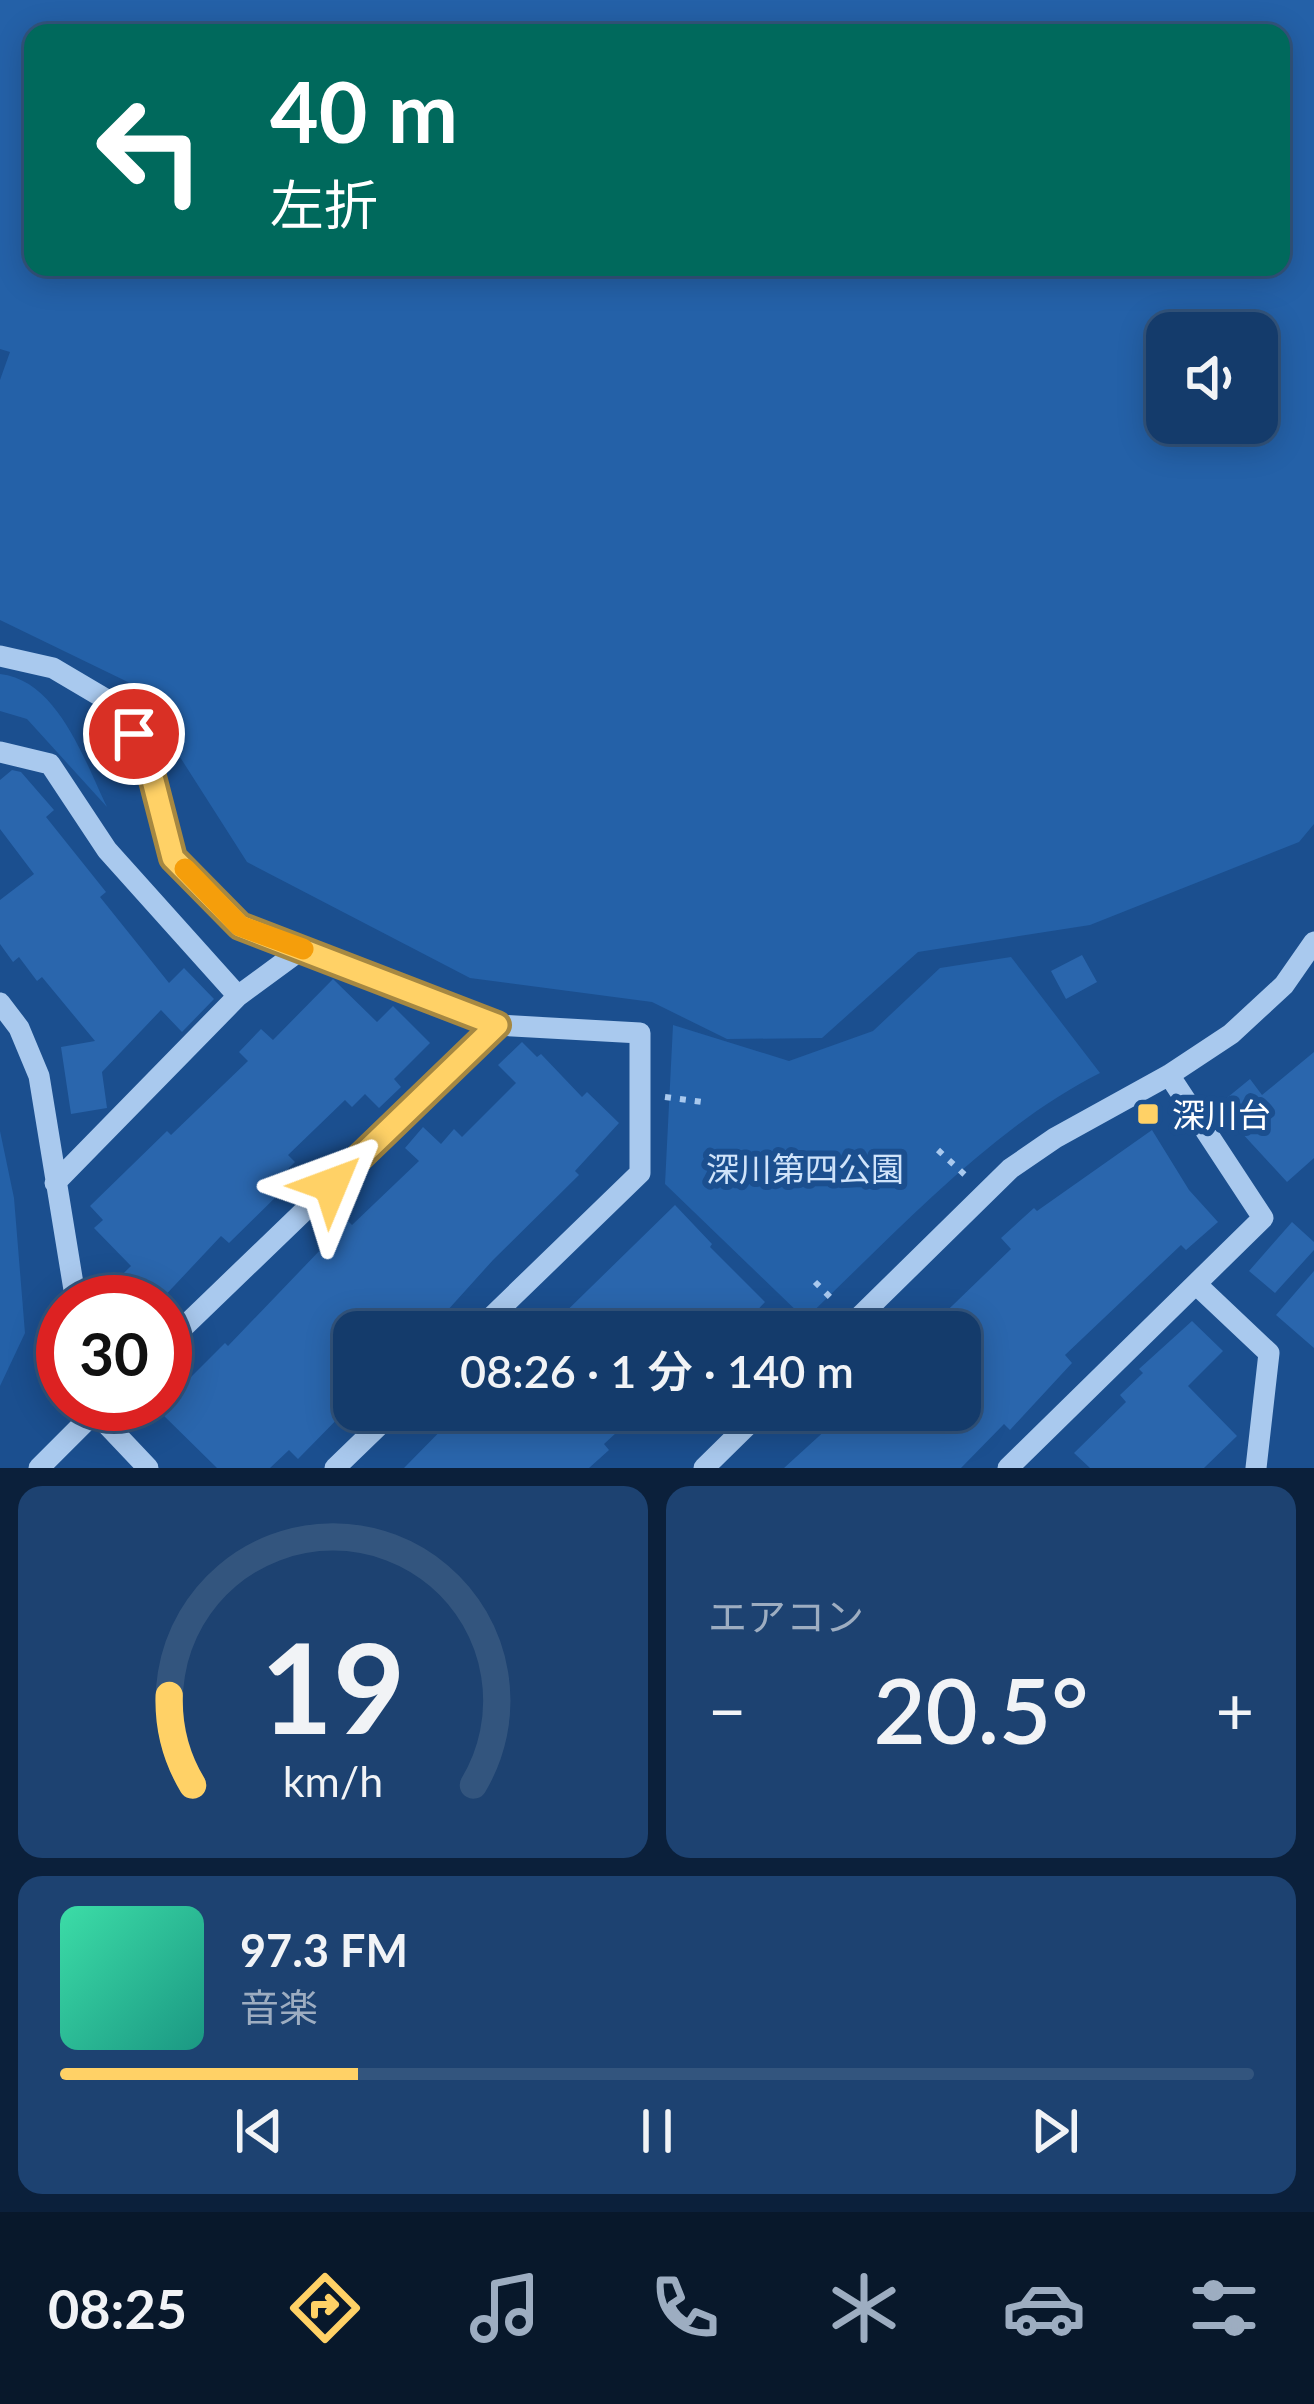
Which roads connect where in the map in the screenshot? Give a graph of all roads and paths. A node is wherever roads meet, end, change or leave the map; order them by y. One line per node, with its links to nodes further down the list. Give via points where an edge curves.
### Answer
1 (0, 656): 4 (street, via 53,668 119,707 148,761 173,858 240,926)
2 (0, 752): 5 (street, via 50,764 107,850)
3 (1314, 942): 8 (street, via 1284,985 1232,1034)
4 (302, 949): 5 (street); 7 (street)
5 (238, 996): 12 (street)
6 (0, 1003): 12 (street, via 39,1076)
7 (497, 1025): 9 (street, via 640,1033); 18 (street)
8 (1169, 1075): 13 (street, via 1055,1138); 15 (street, via 1263,1218)
9 (640, 1094): 10 (path); 16 (street, via 640,1173)
10 (703, 1102)
11 (938, 1150): 13 (path)
12 (55, 1183): 14 (street)
13 (986, 1194): 17 (street)
14 (71, 1275)
15 (1198, 1286): 27 (street); 28 (street, via 1269,1353)
16 (498, 1311)
17 (866, 1311)
18 (192, 1319)
19 (74, 1431): 23 (street)
20 (117, 1431): 24 (street)
21 (373, 1431): 25 (street)
22 (742, 1431): 26 (street)
23 (39, 1468)
24 (148, 1468)
25 (334, 1468)
26 (704, 1468)
27 (1008, 1468)
28 (1256, 1468)

